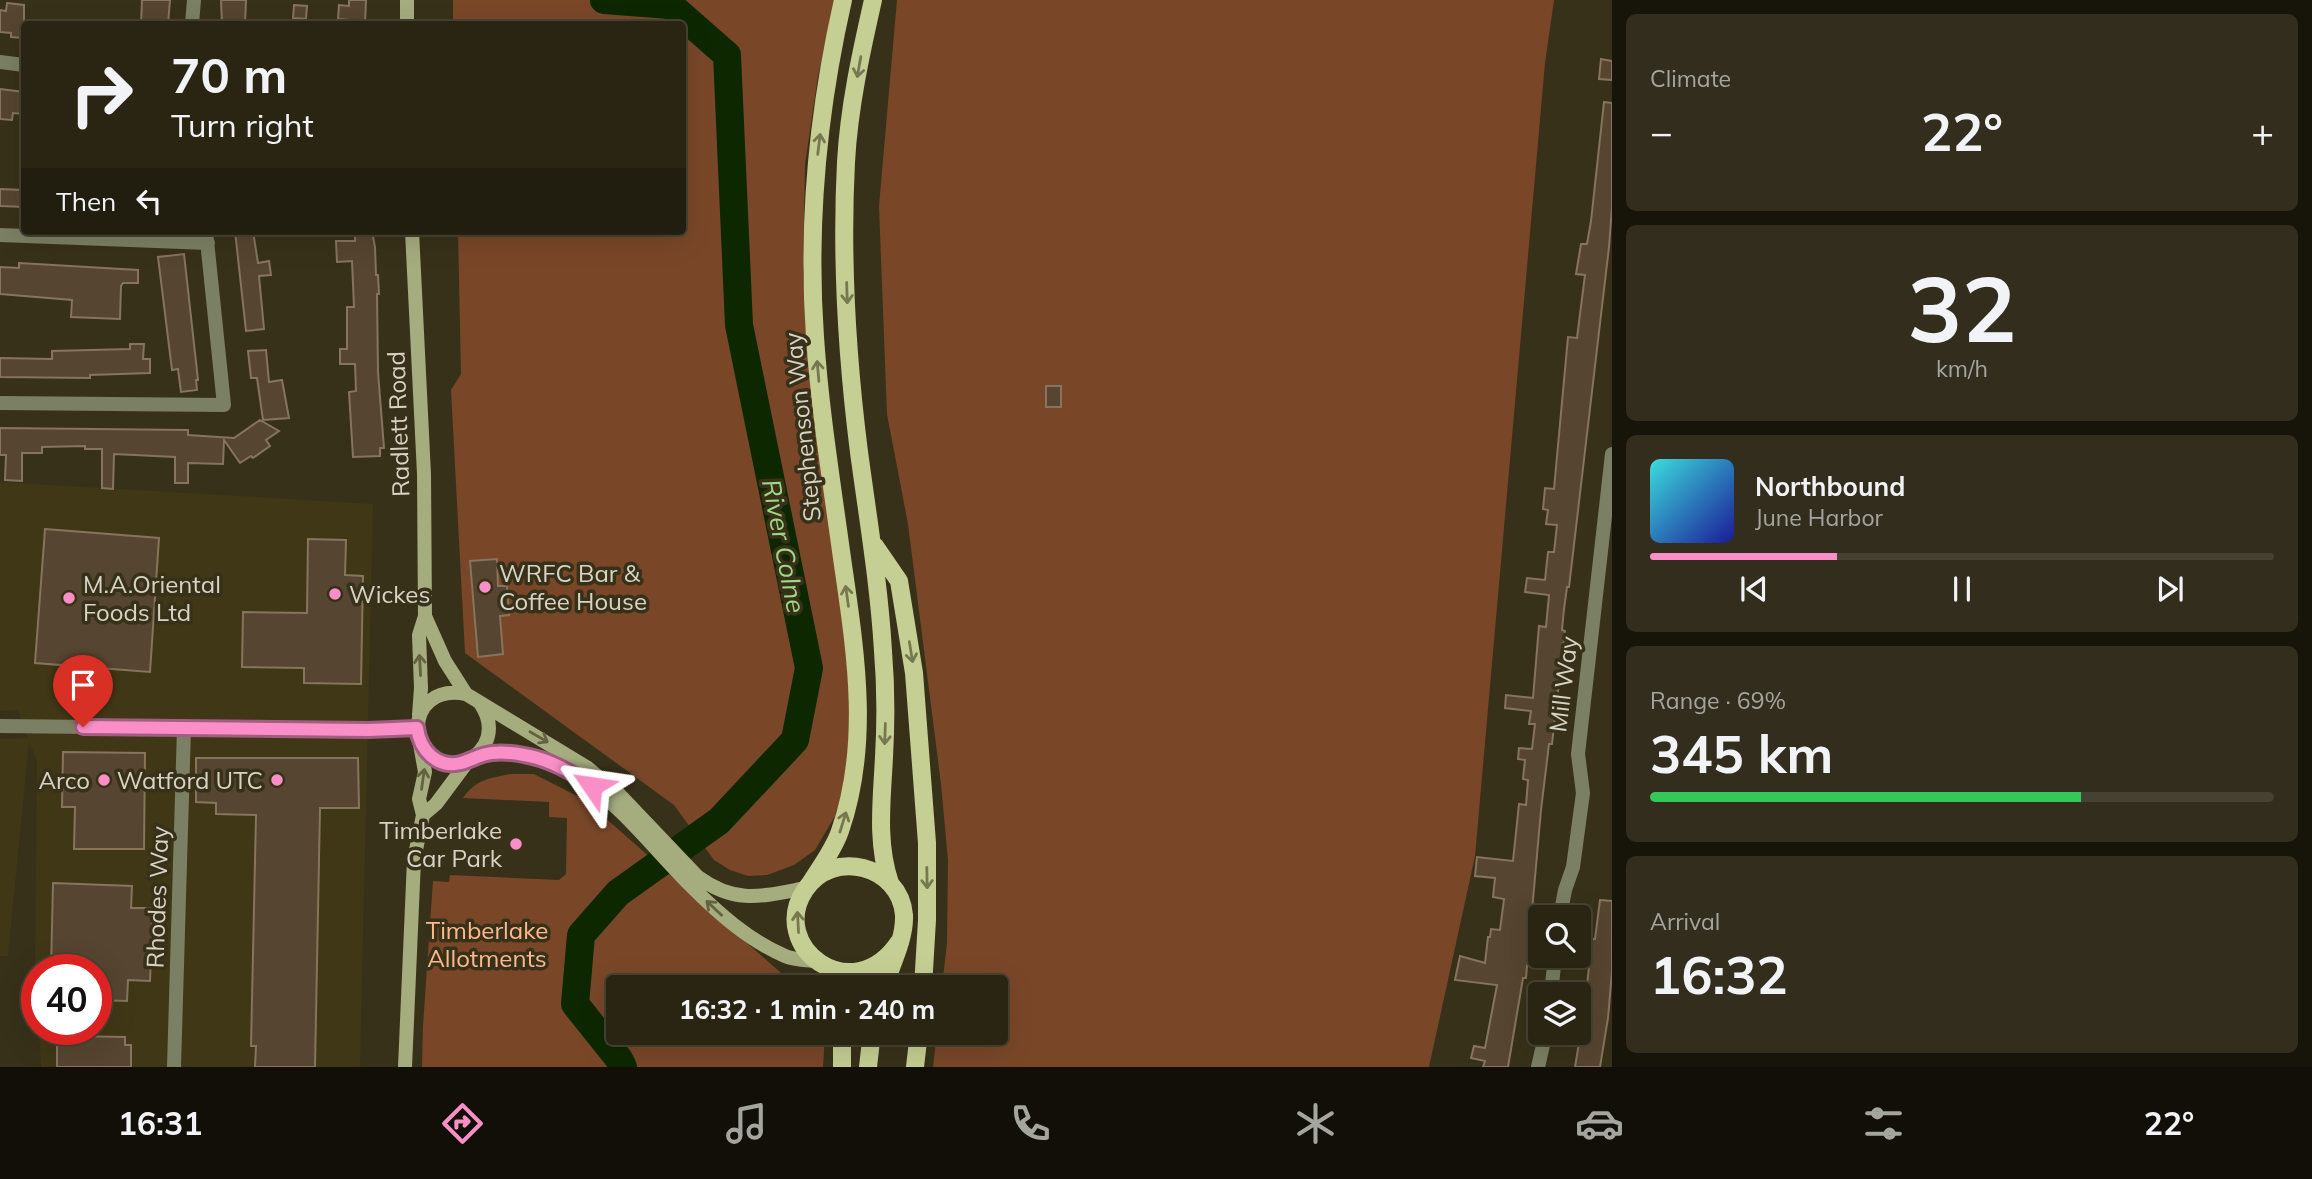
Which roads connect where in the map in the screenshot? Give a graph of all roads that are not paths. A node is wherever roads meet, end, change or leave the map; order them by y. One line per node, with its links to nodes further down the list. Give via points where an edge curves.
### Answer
1 (194, 0): 5 (street)
2 (407, 0): 6 (street)
3 (843, 0): 26 (main road, Stephenson Way, one-way to 3, via 839,834 856,767 859,729 855,654 820,401 813,301 817,160)
4 (873, 0): 14 (main road, one-way to 14, via 852,104 845,233 854,404)
5 (192, 21)
6 (407, 21)
7 (0, 62): 8 (street)
8 (21, 65)
9 (0, 235): 11 (street)
10 (412, 235): 15 (street, Radlett Road, via 424,474)
11 (207, 237): 12 (street, via 224,405)
12 (0, 403)
13 (1612, 454): 27 (street, Mill Way, via 1578,754 1583,793 1573,867)
14 (873, 544): 25 (main road, one-way to 25, via 886,714 881,831); 32 (main road, one-way to 32, via 899,581 914,673 927,843)
15 (425, 616): 16 (street, Radlett Road); 20 (street, Radlett Road, one-way to 15, via 419,635)
16 (466, 694): 17 (street); 20 (street, via 438,695 427,703)
17 (480, 703): 21 (street, via 489,724 488,737); 23 (street, one-way to 23, via 588,768 619,794)
18 (0, 726): 19 (street)
19 (184, 728): 20 (street); 37 (street, Rhodes Way)
20 (419, 729): 21 (street, via 426,752 435,759 457,764); 22 (street, Radlett Road, one-way to 20, via 419,799 425,772)
21 (472, 759): 22 (street); 23 (street, via 491,753 524,755 568,770)
22 (423, 815): 38 (street, Radlett Road, via 414,860)
23 (637, 821): 24 (street)
24 (694, 881): 26 (street, via 746,897); 29 (street, one-way to 24, via 787,957 745,934)
25 (890, 883): 26 (main road, via 875,872 848,866 831,869); 28 (main road, via 904,914)
26 (809, 885): 29 (main road, one-way to 26, via 806,951 796,918 798,903)
27 (1562, 905)
28 (899, 942): 29 (main road, via 890,955 862,972 846,973); 31 (main road)
29 (819, 963): 30 (main road)
30 (824, 975)
31 (888, 975)
32 (924, 975)
33 (842, 1045): 39 (main road)
34 (871, 1045): 40 (main road)
35 (918, 1045): 41 (main road)
36 (1543, 1045): 42 (street)
37 (174, 1067)
38 (405, 1067)
39 (842, 1067)
40 (868, 1067)
41 (915, 1067)
42 (1538, 1067)

